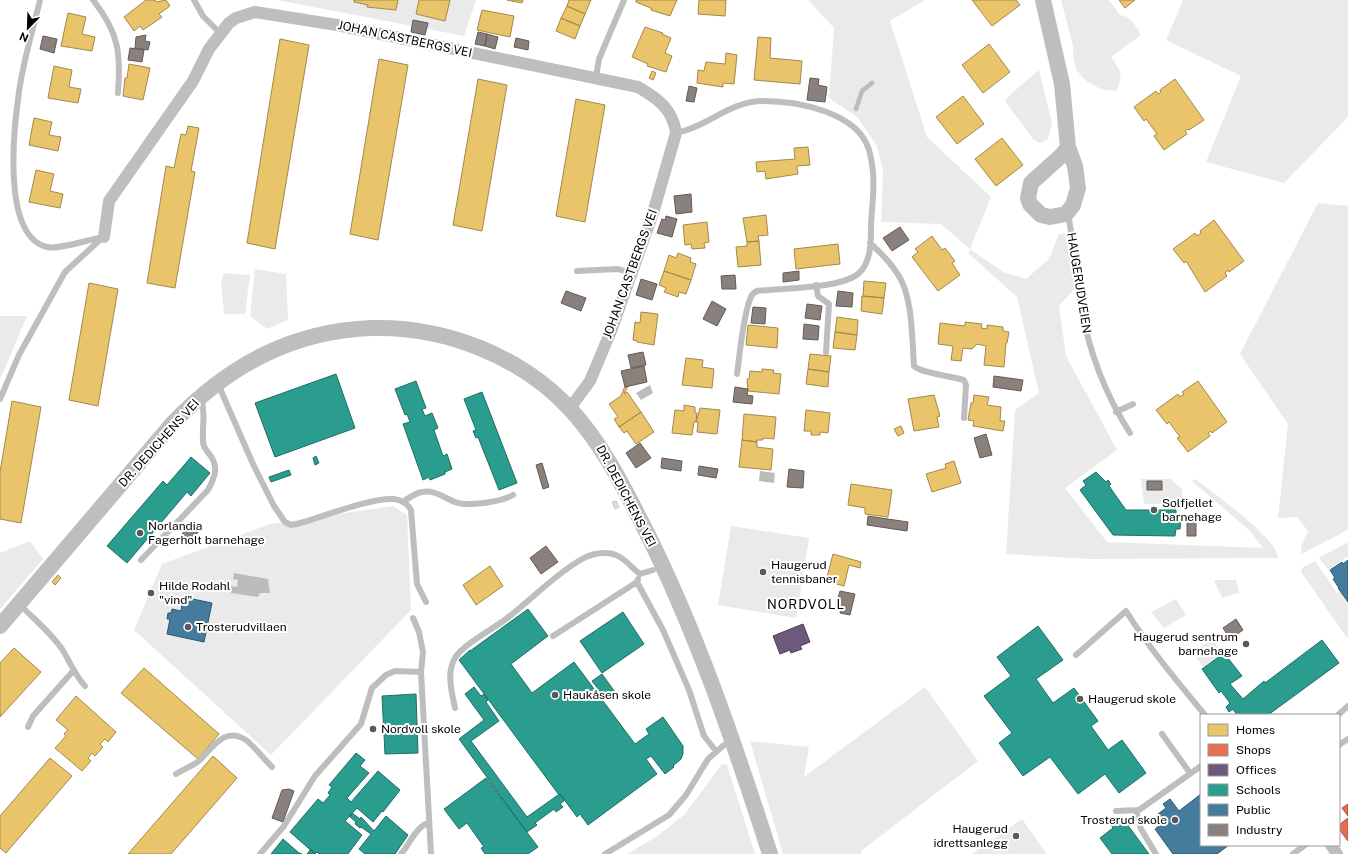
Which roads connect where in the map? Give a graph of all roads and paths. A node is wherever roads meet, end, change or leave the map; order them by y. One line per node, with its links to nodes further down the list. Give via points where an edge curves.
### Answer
1 (40, 0): 12 (lane, via 16,115 14,163 17,208 27,233 38,244 46,247 60,247)
2 (93, 0): 8 (lane, via 108,22 118,45)
3 (194, 0): 6 (lane, via 203,16)
4 (624, 0): 7 (lane, via 599,59)
5 (1043, 0): 10 (street, via 1062,84)
6 (220, 33): 7 (street, JOHAN CASTBERGS VEI, via 236,18 254,12 273,14); 12 (street, JOHAN CASTBERGS VEI, via 193,81 108,201)
7 (596, 77): 9 (street, JOHAN CASTBERGS VEI, via 638,87 655,97 669,111)
8 (118, 93)
9 (676, 133): 13 (lane, via 730,108 764,101 822,110 839,117 850,124 869,149 874,181); 15 (street, JOHAN CASTBERGS VEI, via 653,213)
10 (1068, 147)
11 (1069, 219): 24 (lane, HAUGERUDVEIEN, via 1080,306 1091,351)
12 (104, 237): 21 (lane, via 65,272 19,355)
13 (870, 243): 16 (lane, via 866,262 859,273 849,279); 25 (lane, via 898,274 903,285 908,301 914,366 921,371 964,380)
14 (577, 271): 15 (lane, via 618,269)
15 (631, 273): 23 (street, JOHAN CASTBERGS VEI, via 590,381)
16 (816, 285): 17 (lane, via 818,296 829,304); 18 (lane, via 754,293 747,313)
17 (826, 352)
18 (737, 374)
19 (217, 382): 20 (street, DR. DEDICHENS VEI); 23 (street, DR. DEDICHENS VEI, via 266,353 298,340 339,331 384,328 444,336 481,348 503,358 539,381); 28 (lane, via 253,464 285,522 297,524 383,500 394,499)
20 (201, 396): 29 (lane, via 205,420 203,445 214,462 216,471 213,480 208,490); 34 (street, DR. DEDICHENS VEI, via 173,422)
21 (0, 399)
22 (1133, 404): 24 (lane)
23 (570, 408): 48 (street, DR. DEDICHENS VEI, via 602,447 653,545 688,624)
24 (1116, 412): 26 (lane, HAUGERUDVEIEN)
25 (964, 418)
26 (1130, 433)
27 (513, 496): 28 (lane, via 466,504 430,492 422,492)
28 (403, 502): 33 (lane, via 411,510 418,584)
29 (141, 560)
30 (653, 570): 31 (lane)
31 (640, 574): 32 (lane); 43 (lane, via 623,557 613,553 594,554 566,570 455,658 450,681)
32 (637, 582): 37 (lane); 49 (lane, via 663,630 689,690 704,736)
33 (426, 602)
34 (19, 604): 36 (street, DR. DEDICHENS VEI); 39 (lane, via 48,632)
35 (413, 618): 40 (lane, via 423,652)
36 (0, 626)
37 (553, 636)
38 (1076, 655): 44 (lane, via 1126,611 1174,680)
39 (74, 670): 41 (lane); 46 (lane, via 33,716)
40 (421, 672): 56 (lane); 58 (lane, via 395,672 386,675 372,688 361,724 315,776 284,826)
41 (85, 686)
42 (1348, 706): 45 (lane)
43 (455, 708)
44 (1204, 714)
45 (1339, 714)
46 (28, 727)
47 (1162, 734): 52 (lane)
48 (732, 740): 49 (lane); 62 (street, DR. DEDICHENS VEI)
49 (716, 751): 61 (lane, via 669,815)
50 (272, 767): 53 (lane, via 247,741 231,735 215,742 200,760)
51 (1200, 767): 52 (lane)
52 (1190, 773): 55 (lane)
53 (176, 774)
54 (1116, 811): 55 (lane)
55 (1136, 811): 63 (lane, via 1141,829)
56 (430, 823): 59 (lane, via 419,829); 60 (lane)
57 (1304, 846): 64 (lane)
58 (260, 854)
59 (401, 854)
60 (431, 854)
61 (604, 854)
62 (770, 854)
63 (1156, 854)
64 (1293, 854)

